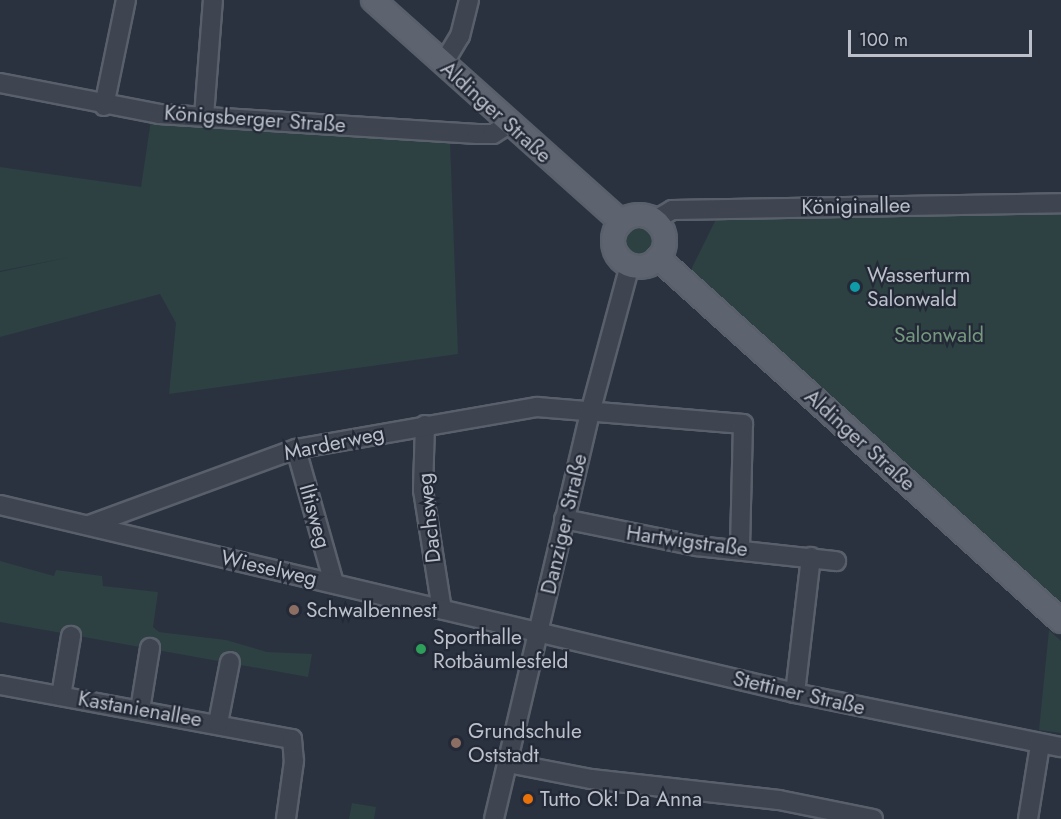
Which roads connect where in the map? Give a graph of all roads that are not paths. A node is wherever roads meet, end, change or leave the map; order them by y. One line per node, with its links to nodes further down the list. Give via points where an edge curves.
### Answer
1 (126, 0): 7 (street)
2 (213, 0): 8 (street)
3 (373, 0): 5 (main road, Aldinger Straße)
4 (469, 0): 5 (street, via 460,36)
5 (443, 64): 9 (main road, Aldinger Straße)
6 (0, 83): 7 (street, Königsberger Straße)
7 (104, 106): 8 (street, Königsberger Straße)
8 (204, 116): 9 (street, Königsberger Straße, via 477,134 493,134)
9 (509, 124): 12 (main road, Aldinger Straße)
10 (1061, 203): 11 (street, Königinallee, via 672,210)
11 (655, 220): 12 (main road, via 634,215); 13 (main road, via 665,238)
12 (621, 222): 14 (main road, via 614,235 615,249)
13 (658, 258): 14 (main road, via 645,266); 26 (main road, Aldinger Straße)
14 (630, 265): 15 (street, Danziger Straße)
15 (590, 413): 16 (street, Marderweg, via 537,407); 19 (street, Danziger Straße); 21 (street, Marderweg, via 743,424)
16 (425, 425): 17 (street, Marderweg); 25 (street, Dachsweg, via 423,490)
17 (296, 449): 20 (street, Marderweg); 24 (street, Iltisweg)
18 (0, 505): 20 (street, Wieselweg)
19 (564, 519): 21 (street, Hartwigstraße, via 697,546); 27 (street, Danziger Straße)
20 (89, 525): 24 (street, Wieselweg)
21 (740, 549): 22 (street, Hartwigstraße)
22 (810, 557): 23 (street, Hartwigstraße); 32 (street)
23 (836, 561)
24 (334, 583): 25 (street, Wieselweg)
25 (442, 610): 27 (street, Wieselweg)
26 (1061, 621)
27 (538, 633): 32 (street, Stettiner Straße); 38 (street, Danziger Straße)
28 (71, 636): 33 (street, Kastanienallee)
29 (150, 648): 34 (street)
30 (230, 662): 35 (street, Kastanienallee)
31 (0, 685): 33 (street, Kastanienallee)
32 (795, 693): 36 (street, Stettiner Straße)
33 (61, 696): 34 (street, Kastanienallee)
34 (140, 710): 35 (street, Kastanienallee)
35 (219, 723): 39 (street, Kastanienallee, via 292,739 294,761)
36 (1040, 746): 37 (street, Stettiner Straße); 42 (street)
37 (1061, 747)
38 (508, 763): 40 (street, Danziger Straße); 41 (street, via 591,779 779,800)
39 (286, 819)
40 (494, 819)
41 (873, 819)
42 (1028, 819)

